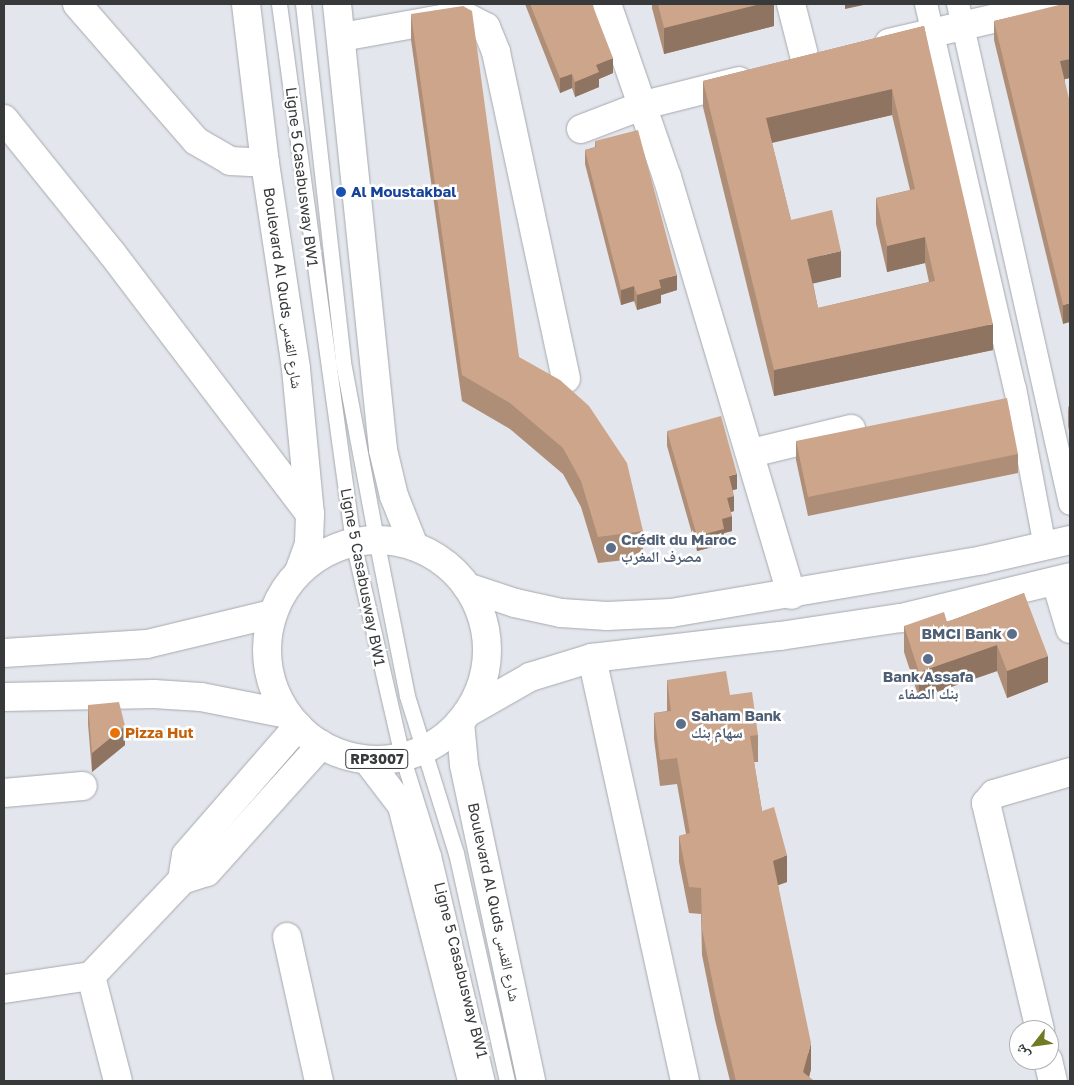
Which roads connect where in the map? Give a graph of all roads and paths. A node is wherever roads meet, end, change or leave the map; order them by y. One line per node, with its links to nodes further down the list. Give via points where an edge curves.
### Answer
1 (77, 4): 19 (street, via 196,141 230,160)
2 (246, 4): 19 (street, Boulevard Al Quds شارع القدس)
3 (280, 4): 25 (lane, Ligne 5 Casabusway BW1)
4 (303, 4): 25 (lane, Ligne 5 Casabusway BW1)
5 (337, 4): 12 (street)
6 (607, 4): 16 (street)
7 (791, 4): 15 (street)
8 (926, 4): 11 (street)
9 (1056, 4): 10 (street)
10 (961, 15): 11 (street); 23 (street)
11 (933, 33): 13 (street); 26 (street, via 1015,388)
12 (342, 37): 20 (street, via 463,15 486,27 496,52); 27 (street, via 383,450 394,496)
13 (860, 50)
14 (833, 57): 15 (street)
15 (806, 63): 16 (street)
16 (644, 105): 18 (street); 22 (street)
17 (4, 119): 24 (street, via 111,252)
18 (581, 130)
19 (265, 163): 24 (street, Boulevard Al Quds شارع القدس, via 296,369)
20 (566, 379)
21 (851, 429): 22 (street)
22 (751, 453): 31 (street)
23 (1070, 504)
24 (310, 514): 28 (street, Boulevard Al Quds شارع القدس, via 309,544)
25 (364, 541): 27 (street, RP3007); 28 (street, RP3007, via 315,558); 40 (lane, Ligne 5 Casabusway BW1); 40 (lane, Ligne 5 Casabusway BW1, via 408,696)
26 (1058, 544): 31 (street, RP3007)
27 (414, 546): 30 (street, RP3007, via 443,562)
28 (299, 571): 32 (street, RP3007)
29 (1063, 580): 33 (street); 35 (street, RP3007, via 902,618)
30 (467, 587): 31 (street, RP3007, via 515,603 561,613 607,616 671,613); 37 (street, RP3007, via 478,606 487,650 478,694)
31 (792, 595)
32 (272, 614): 34 (street, via 147,644 105,650); 38 (street, RP3007, via 266,648 272,683)
33 (1070, 629)
34 (4, 653)
35 (592, 658): 37 (street, RP3007, via 522,680); 56 (street)
36 (4, 697): 38 (street, RP3007, via 163,695 236,702)
37 (463, 717): 40 (street, RP3007); 55 (street, Boulevard Al Quds شارع القدس, via 464,765)
38 (292, 720): 39 (street, RP3007); 45 (street, via 186,855)
39 (321, 745): 41 (street, RP3007); 45 (street, via 207,872)
40 (413, 753): 41 (street, RP3007); 53 (lane, Ligne 5 Casabusway BW1, via 433,855); 54 (lane, Ligne 5 Casabusway BW1, via 456,853)
41 (368, 760): 52 (street, via 402,806)
42 (1070, 772): 49 (street, via 994,794 986,803)
43 (83, 786): 44 (street)
44 (4, 793)
45 (182, 880): 47 (street)
46 (287, 937): 51 (street)
47 (91, 976): 48 (street); 50 (street)
48 (4, 989)
49 (1038, 1020)
50 (118, 1081)
51 (319, 1081)
52 (472, 1081)
53 (487, 1081)
54 (507, 1081)
55 (532, 1081)
56 (685, 1081)

